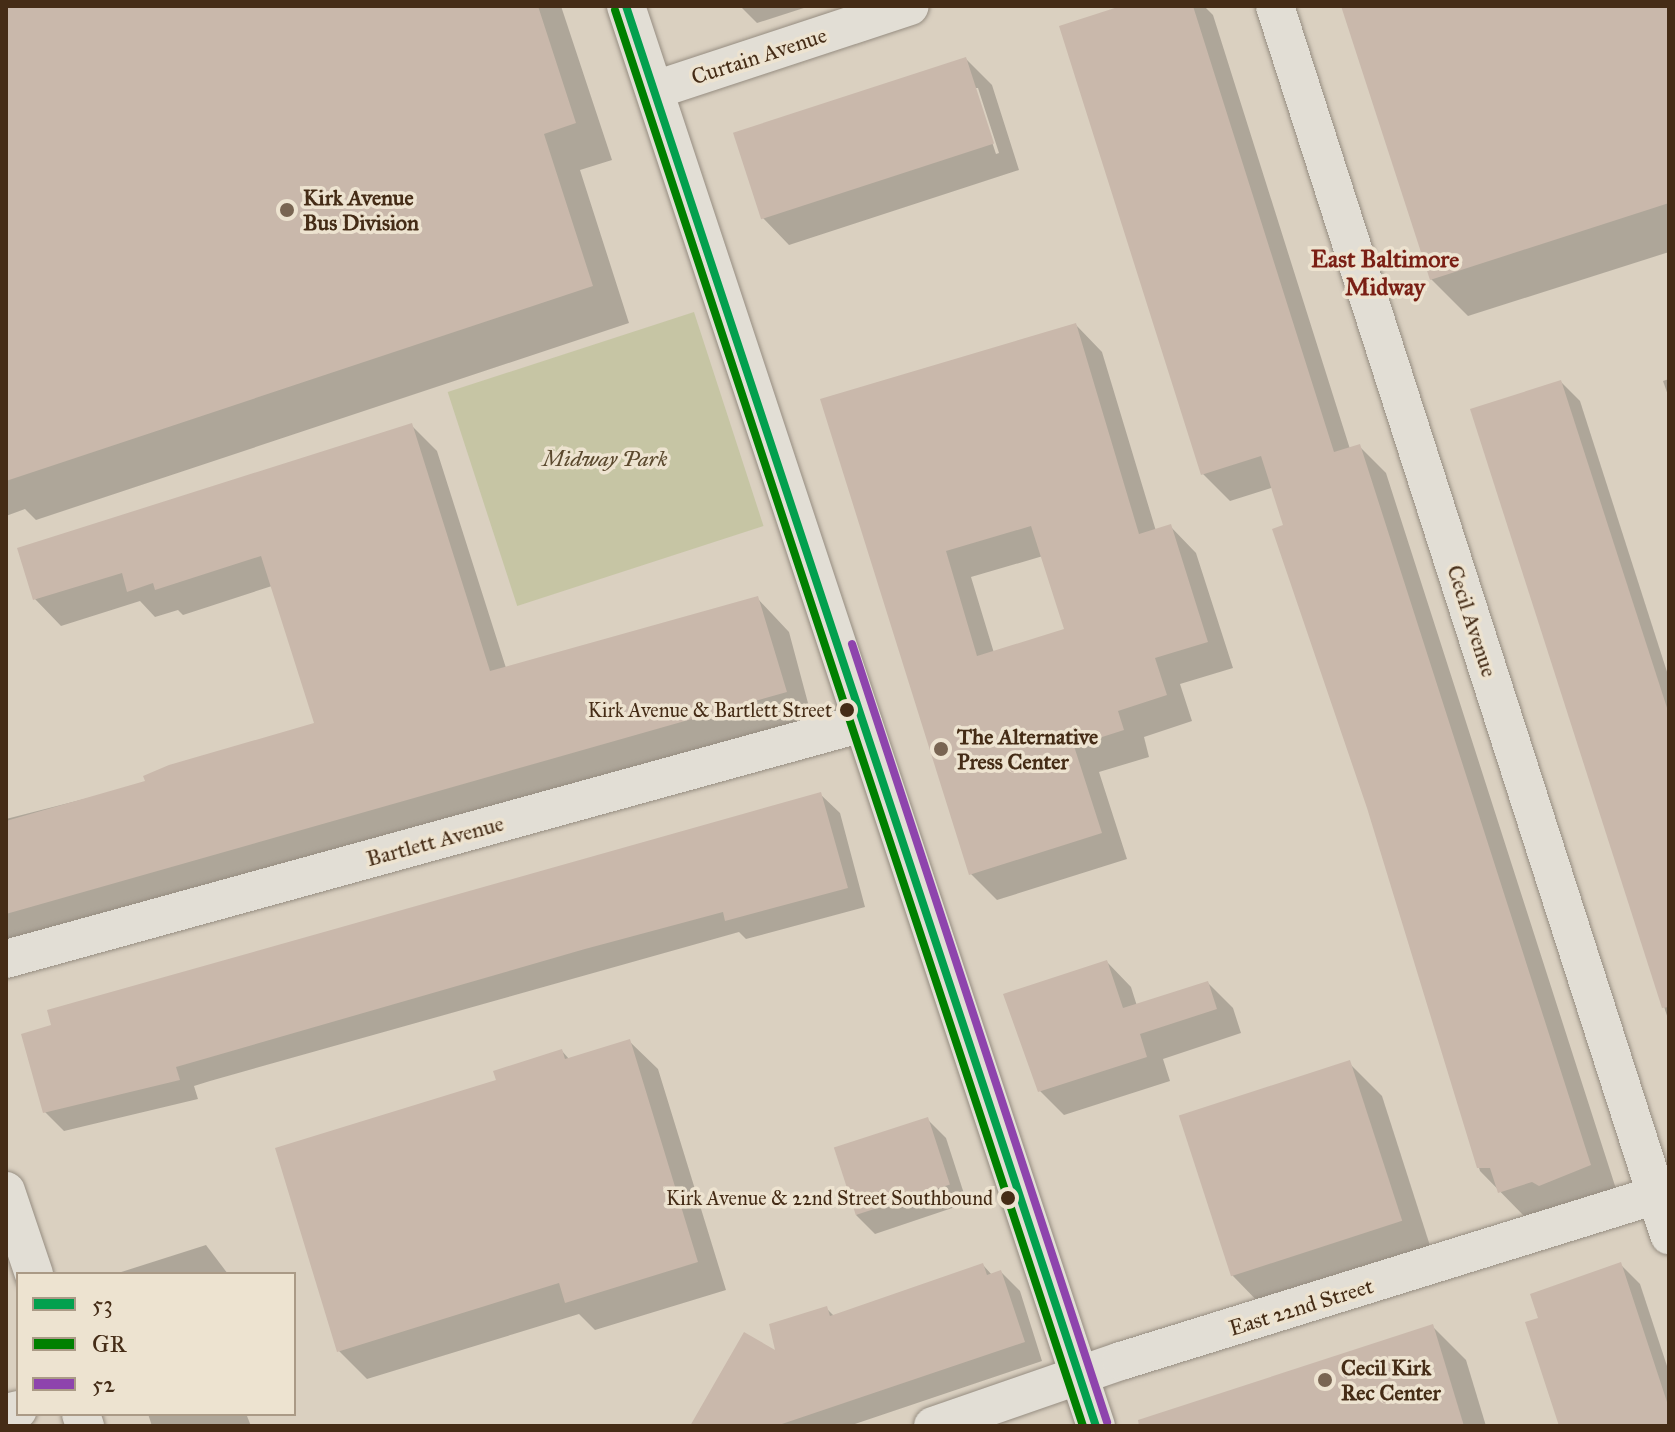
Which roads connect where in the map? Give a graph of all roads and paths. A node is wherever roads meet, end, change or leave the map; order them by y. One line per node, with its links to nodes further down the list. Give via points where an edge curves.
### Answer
1 (626, 6): 4 (street)
2 (910, 6): 4 (street, Curtain Avenue)
3 (1275, 6): 8 (street, Cecil Avenue)
4 (655, 90): 5 (street)
5 (863, 723): 6 (street, Bartlett Avenue); 11 (street)
6 (6, 959)
7 (6, 1191): 10 (street)
8 (1663, 1193): 9 (street, Cecil Avenue); 11 (street, East 22nd Street)
9 (1669, 1235)
10 (33, 1272)
11 (1082, 1374): 12 (street, East 22nd Street); 13 (street)
12 (933, 1426)
13 (1096, 1426)

